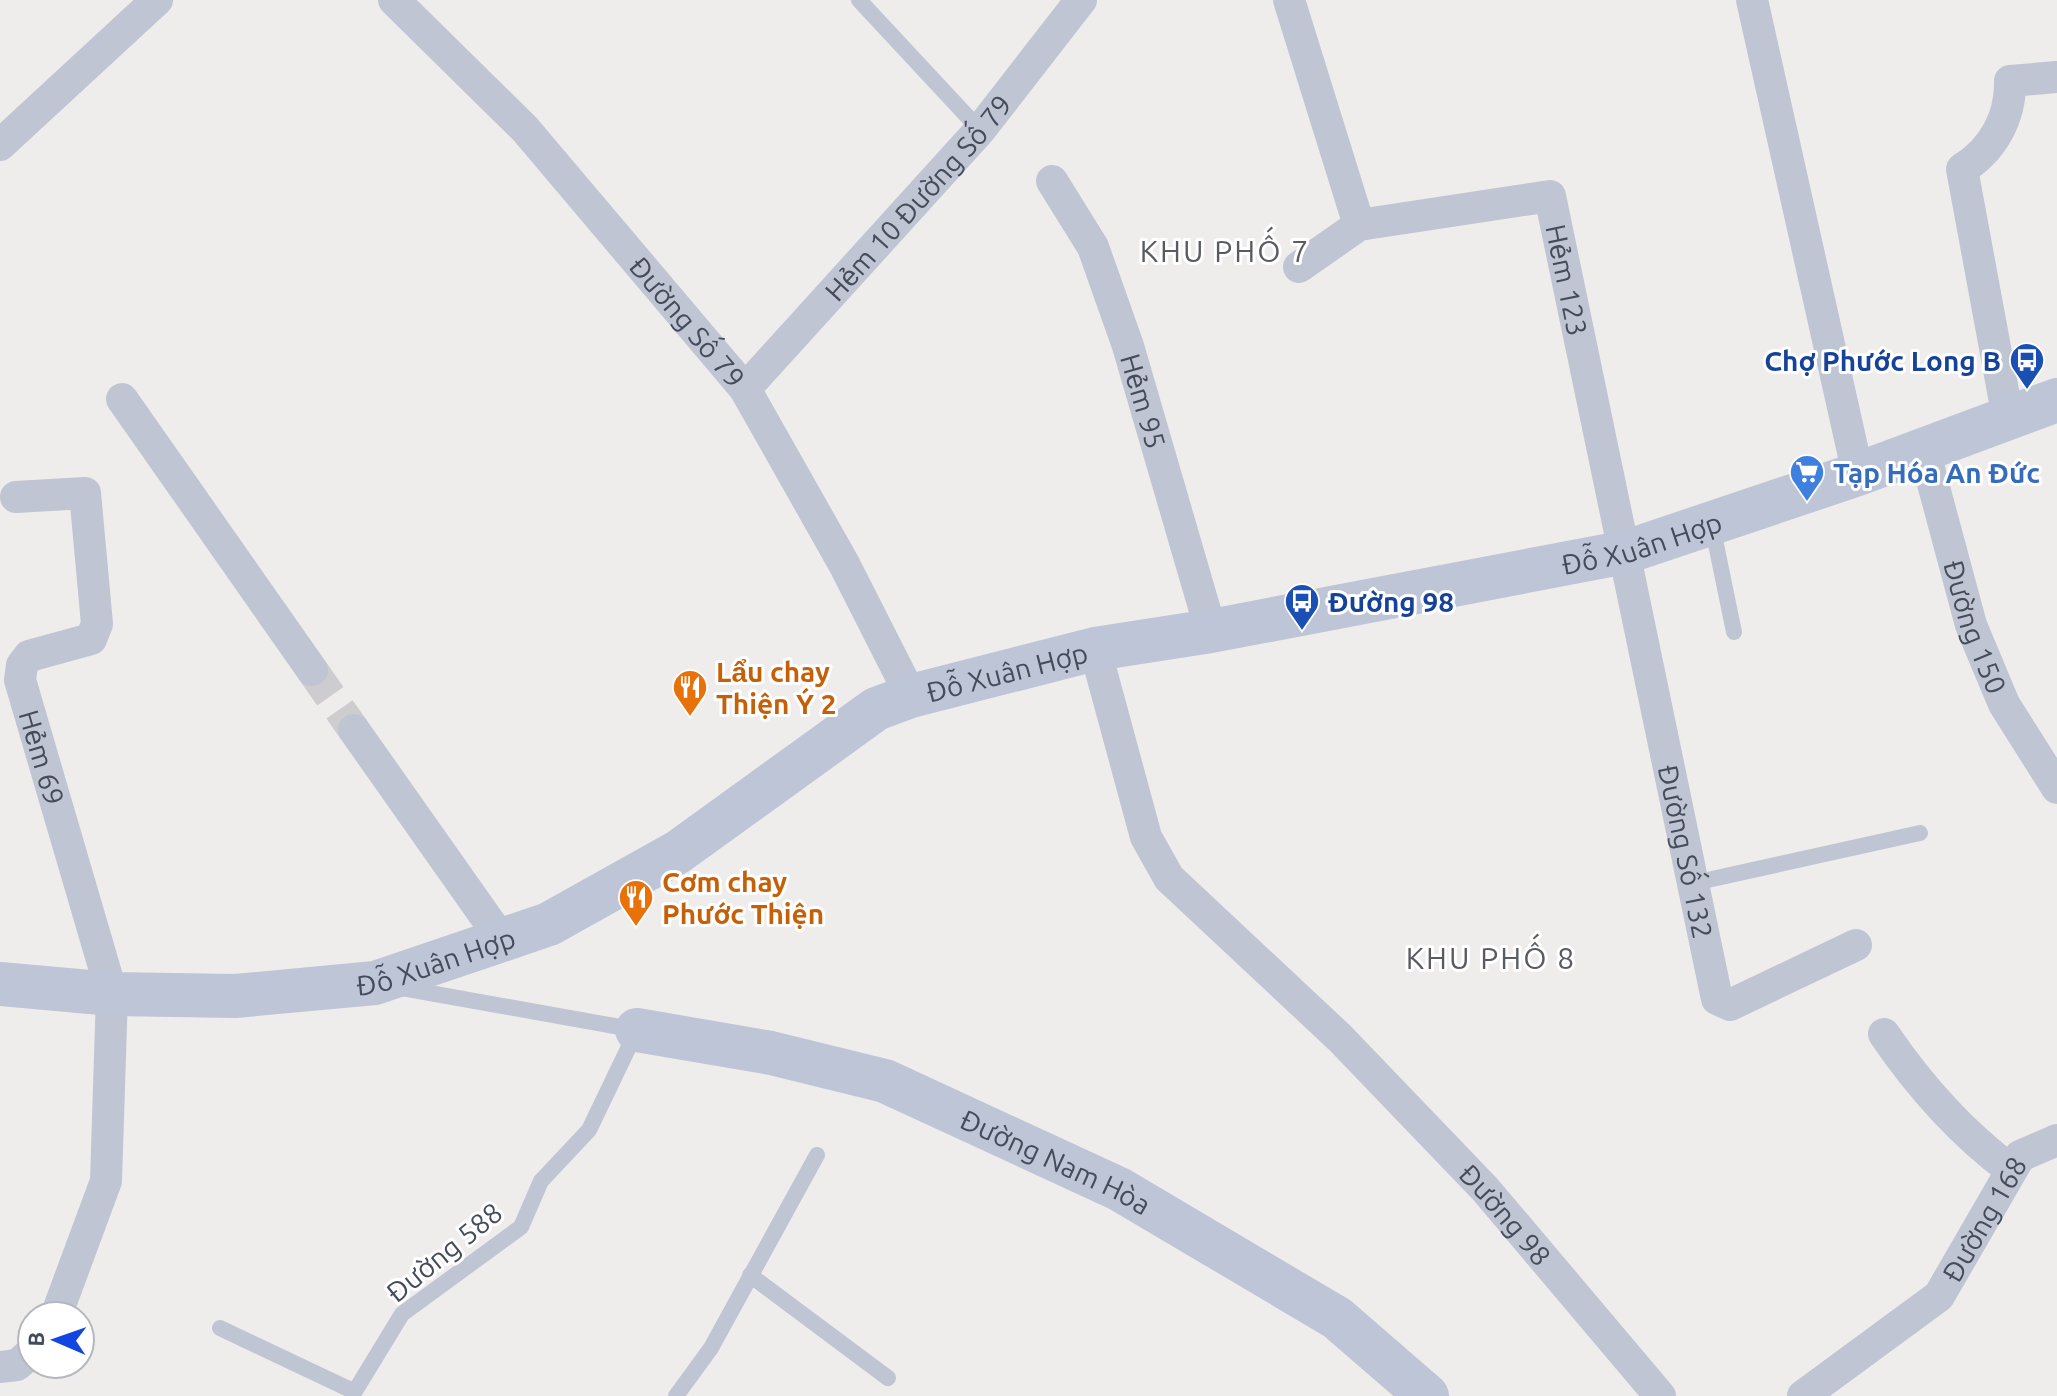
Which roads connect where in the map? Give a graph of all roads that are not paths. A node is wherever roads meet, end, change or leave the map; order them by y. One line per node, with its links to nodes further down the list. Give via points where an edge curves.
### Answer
1 (157, 0): 9 (street)
2 (394, 0): 13 (street, Đường Số 79, via 525,129)
3 (859, 0): 8 (lane)
4 (1081, 0): 8 (street, Hẻm 10 Đường Số 79)
5 (1289, 0): 11 (street)
6 (1752, 0): 18 (street)
7 (2057, 77): 16 (street, via 2010,81 2007,115 1977,160 1962,169)
8 (980, 130): 13 (street, Hẻm 10 Đường Số 79)
9 (0, 145)
10 (1052, 181): 22 (street, Hẻm 95, via 1093,247 1128,346)
11 (1359, 225): 12 (street, Hẻm 123); 21 (street, Hẻm 123, via 1550,196)
12 (1299, 267)
13 (745, 389): 26 (street, Đường Số 79)
14 (122, 399): 25 (street)
15 (2057, 400): 16 (main road, Đỗ Xuân Hợp)
16 (2008, 418): 17 (main road, Đỗ Xuân Hợp)
17 (1924, 450): 18 (main road, Đỗ Xuân Hợp); 28 (street, Đường 150, via 1971,625 2004,704)
18 (1858, 474): 20 (main road, Đỗ Xuân Hợp)
19 (16, 497): 35 (street, Hẻm 69, via 85,493 96,635 29,656 20,680)
20 (1712, 525): 21 (main road, Đỗ Xuân Hợp); 23 (lane)
21 (1626, 552): 22 (main road, Đỗ Xuân Hợp); 30 (street, Đường Số 132)
22 (1211, 631): 24 (main road, Đỗ Xuân Hợp)
23 (1734, 632)
24 (1095, 649): 26 (main road, Đỗ Xuân Hợp); 48 (street, Đường 98, via 1146,837 1169,878 1340,1038 1485,1189)
25 (312, 670)
26 (911, 696): 31 (main road, Đỗ Xuân Hợp, via 876,709 678,852 549,924)
27 (354, 730): 31 (street)
28 (2057, 788)
29 (1920, 833): 30 (lane)
30 (1694, 883): 32 (street, Đường Số 132, via 1717,999 1730,1005)
31 (502, 940): 33 (main road, Đỗ Xuân Hợp)
32 (1856, 945)
33 (375, 983): 35 (main road, Đỗ Xuân Hợp, via 235,996); 36 (lane)
34 (0, 984): 35 (main road, Đỗ Xuân Hợp)
35 (112, 994): 42 (street, via 106,1181)
36 (637, 1030): 45 (lane, Đường 588, via 589,1130 541,1181 521,1227 402,1314); 47 (main road, Đường Nam Hòa, via 771,1053 885,1081 1119,1189 1337,1318)
37 (1884, 1034): 40 (street, via 1971,1140)
38 (2057, 1140): 40 (street, Đường 168, via 2020,1156)
39 (817, 1155): 41 (lane)
40 (2011, 1170): 49 (street, Đường 168, via 1939,1296)
41 (750, 1275): 44 (lane); 46 (lane, via 711,1348)
42 (62, 1300)
43 (220, 1328): 45 (lane)
44 (888, 1378)
45 (352, 1393)
46 (676, 1396)
47 (1427, 1396)
48 (1660, 1396)
49 (1803, 1396)

